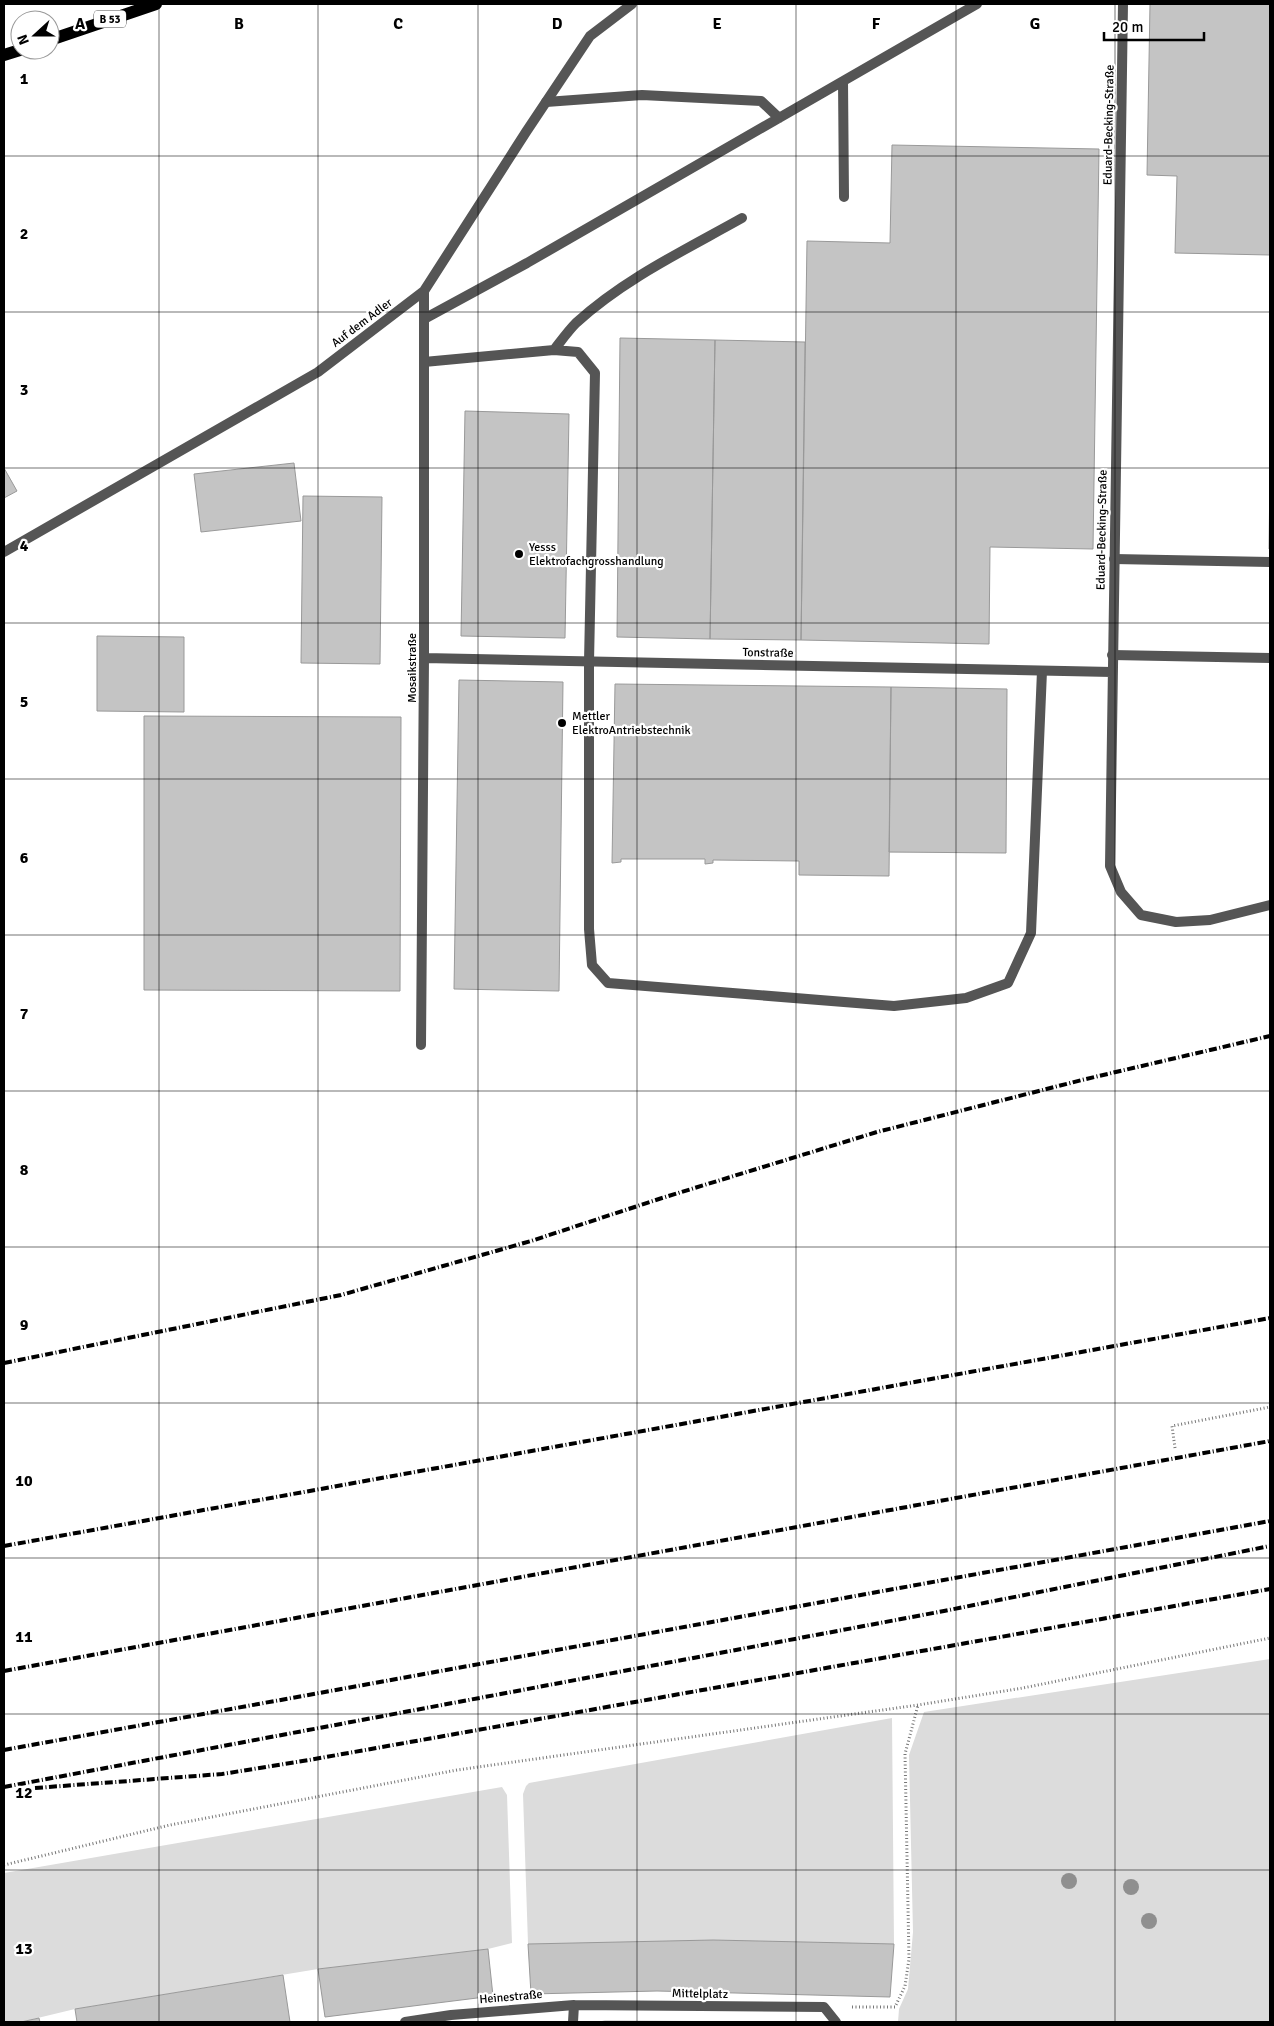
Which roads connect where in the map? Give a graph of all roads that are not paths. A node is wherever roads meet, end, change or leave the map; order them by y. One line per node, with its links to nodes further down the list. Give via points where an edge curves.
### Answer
1 (156, 4): 5 (main road, B 53)
2 (632, 4): 7 (street, Auf dem Adler, via 590,36)
3 (977, 4): 6 (street)
4 (1123, 4): 16 (street, Eduard-Becking-Straße)
5 (60, 37)
6 (843, 80): 8 (street); 9 (street)
7 (546, 102): 8 (street, via 642,95 761,102); 11 (street, Auf dem Adler)
8 (779, 118): 12 (street)
9 (844, 198)
10 (742, 218): 13 (street, via 645,272 610,296 575,324)
11 (424, 291): 12 (street, Mosaikstraße); 15 (street, Auf dem Adler, via 318,372)
12 (424, 319): 14 (street, Mosaikstraße)
13 (554, 350): 14 (street); 21 (street, via 578,352 595,373)
14 (424, 362): 19 (street, Mosaikstraße)
15 (4, 552)
16 (1114, 559): 17 (street); 18 (street, Eduard-Becking-Straße)
17 (1270, 562)
18 (1112, 655): 20 (street); 23 (street, Eduard-Becking-Straße)
19 (424, 658): 21 (street, Tonstraße); 25 (street, Mosaikstraße)
20 (1270, 658)
21 (589, 662): 22 (street, Tonstraße); 22 (street, via 589,929 592,965 608,983 894,1006 966,998 1008,983 1031,934)
22 (1042, 670): 23 (street, Tonstraße)
23 (1112, 672): 24 (street, Eduard-Becking-Straße, via 1110,866 1121,892 1141,915 1176,922 1210,920)
24 (1270, 905)
25 (421, 1045)
26 (574, 2005): 27 (street, Heinestraße); 29 (street); 30 (street, Mittelplatz, via 824,2007)
27 (451, 2019): 28 (street, Heinestraße)
28 (404, 2022)
29 (573, 2022)
30 (836, 2022)

